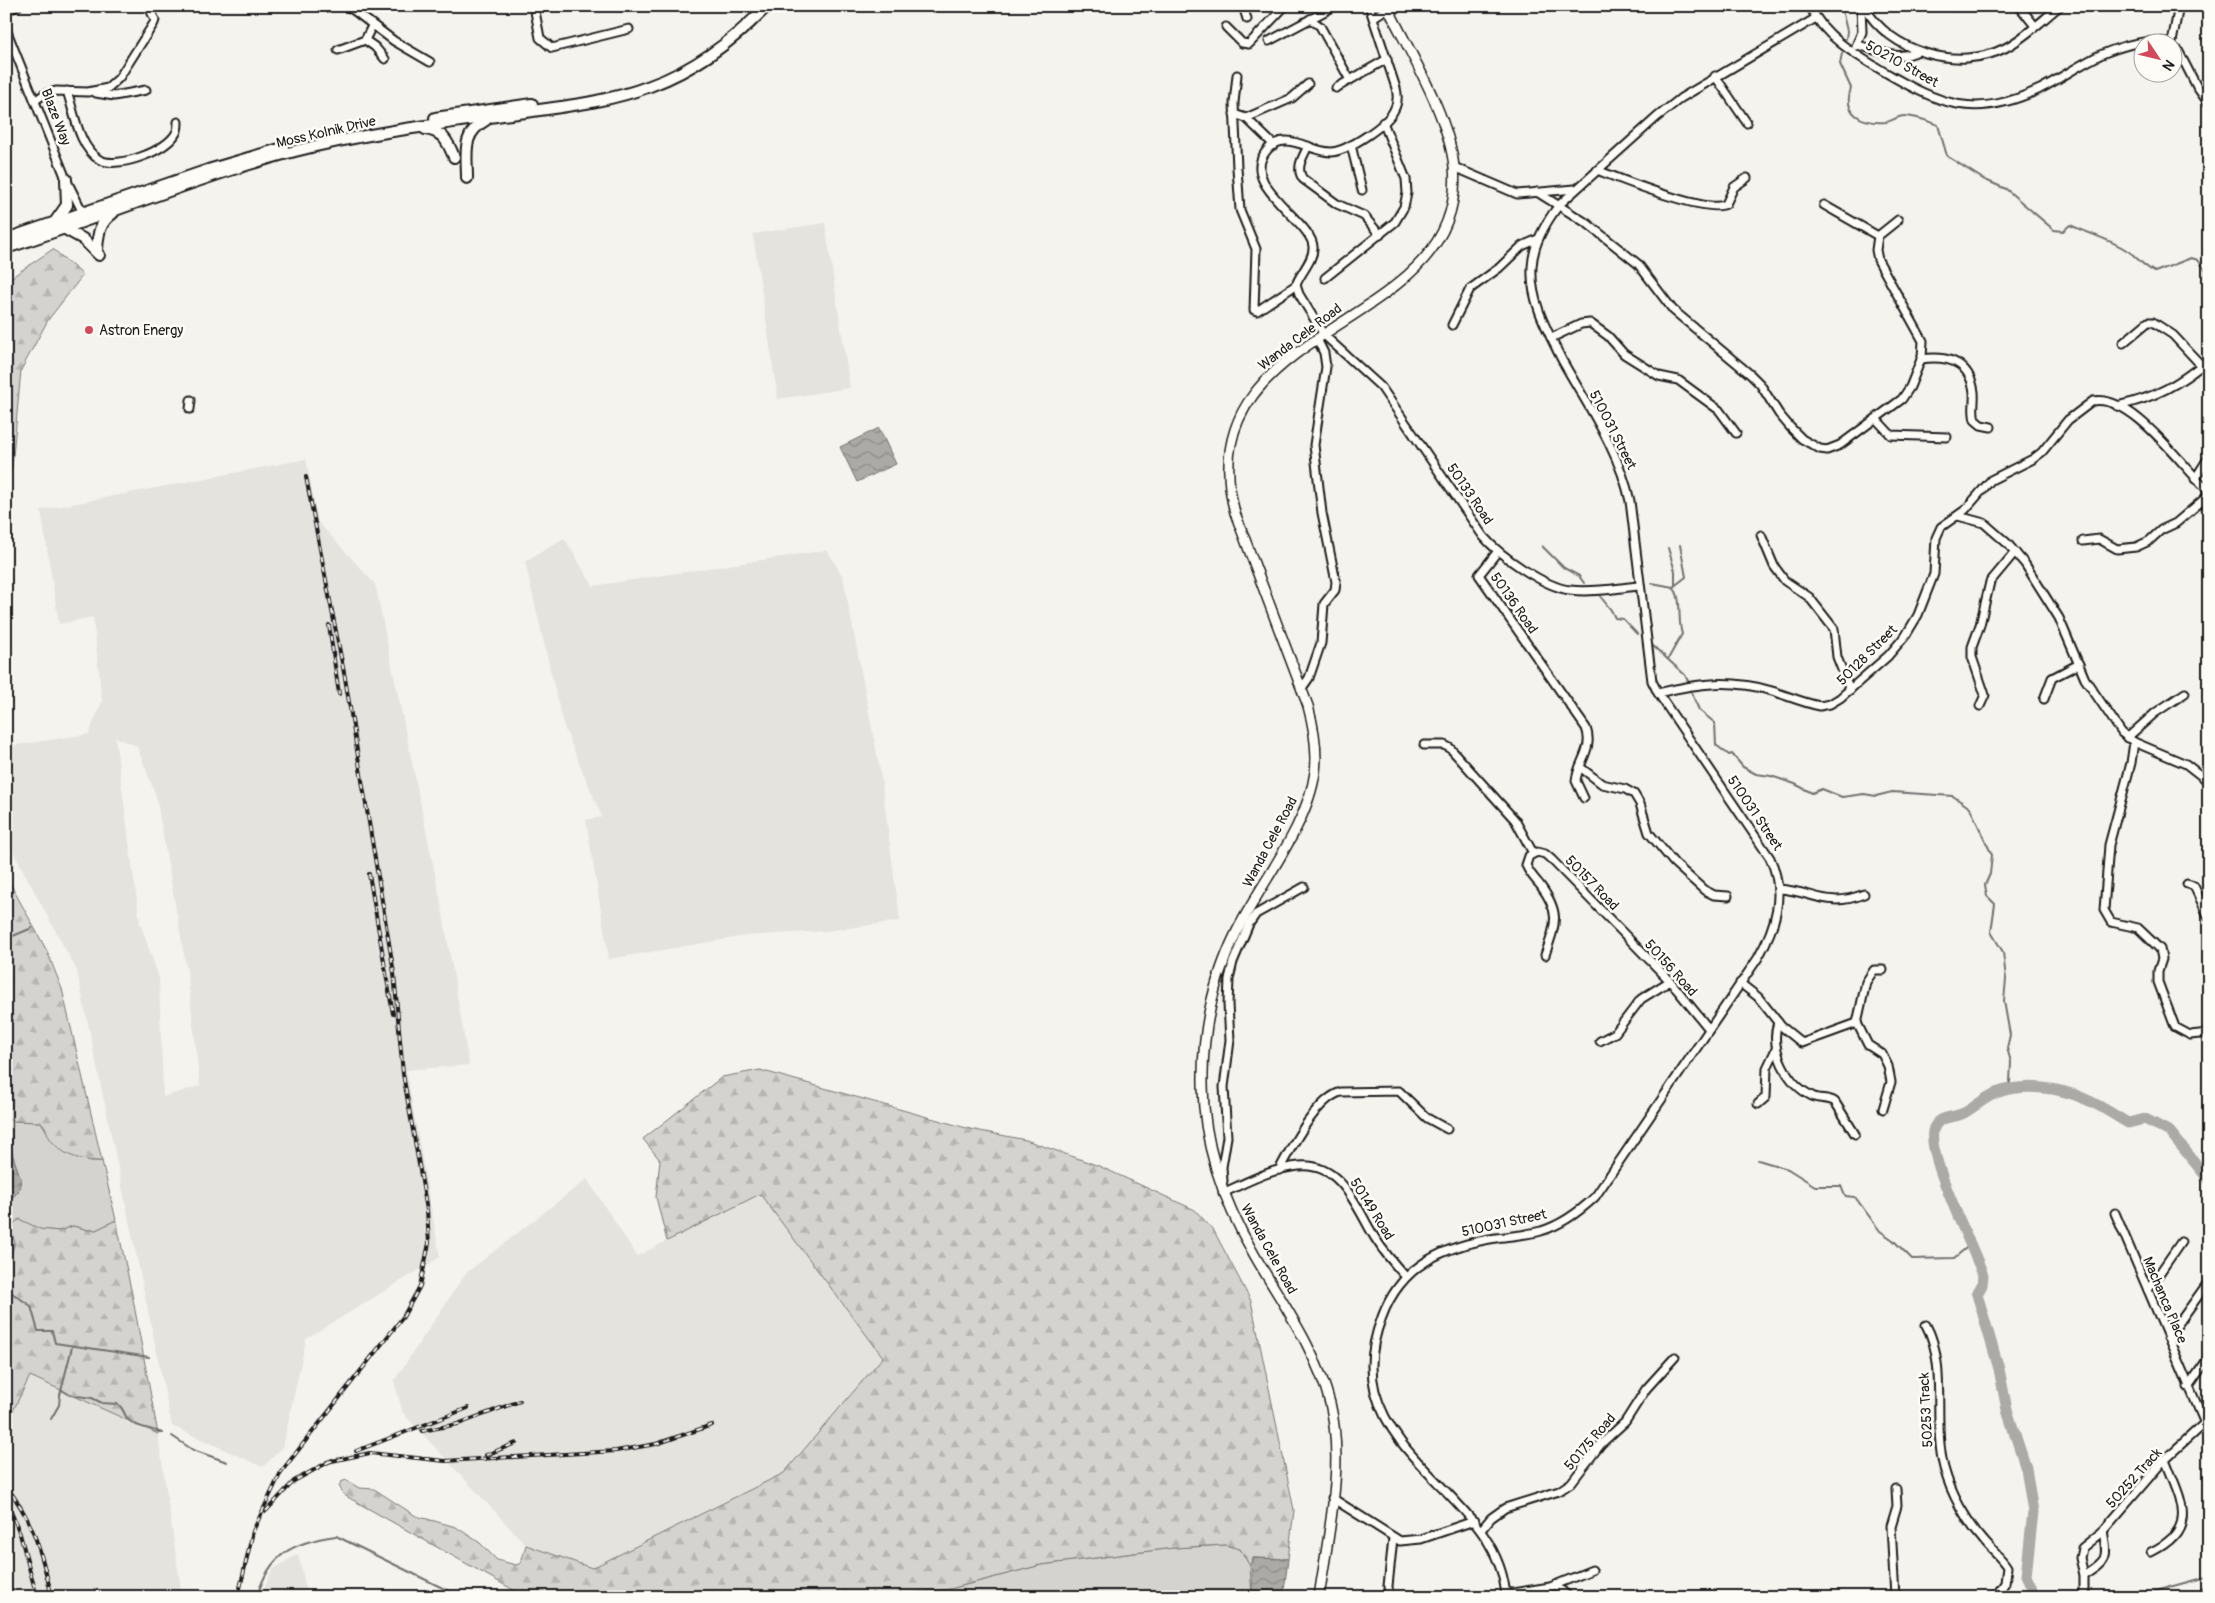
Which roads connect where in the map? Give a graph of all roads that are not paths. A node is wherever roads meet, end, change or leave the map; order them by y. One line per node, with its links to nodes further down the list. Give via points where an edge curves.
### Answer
1 (18, 6): 18 (street)
2 (348, 6): 23 (street)
3 (534, 6): 27 (street, via 540,38 548,47)
4 (767, 6): 41 (main road, Moss Kolnik Drive, via 727,42)
5 (1243, 6): 21 (street)
6 (1285, 6): 25 (street, via 1249,44 1242,43)
7 (1335, 6): 22 (street)
8 (1369, 6): 19 (street)
9 (1810, 6): 20 (street, 50210 Street)
10 (1862, 6): 32 (street, via 1862,32); 34 (street, via 1884,31)
11 (1949, 6): 12 (street)
12 (1974, 6)
13 (2019, 6): 24 (street)
14 (2060, 6): 24 (street)
15 (2179, 6): 28 (street)
16 (149, 7): 47 (street, via 154,23 119,78 108,88)
17 (1389, 7): 19 (street); 61 (street, Wanda Cele Road, via 1442,121 1450,142)
18 (6, 11)
19 (1374, 18): 37 (street)
20 (1816, 18): 32 (street, 50210 Street, via 1825,29); 40 (street, 510031 Street)
21 (1247, 19)
22 (1310, 19): 30 (street); 42 (street, via 1320,26)
23 (372, 26): 29 (street); 38 (street)
24 (2035, 26): 34 (street, via 2007,47 1990,54 1952,57)
25 (1226, 27)
26 (6, 29): 48 (street, Blaze Way)
27 (629, 30)
28 (2174, 32)
29 (365, 40): 33 (street); 36 (street)
30 (1269, 41)
31 (2132, 45): 32 (street, 50210 Street, via 2086,62 2020,97 2000,105 1977,107 1954,104 1920,91)
32 (1855, 48): 34 (street, via 1894,56)
33 (338, 50)
34 (1918, 51)
35 (2182, 58): 49 (street)
36 (385, 59)
37 (1387, 59): 42 (street); 54 (street, via 1398,97 1394,110)
38 (430, 62)
39 (1236, 76): 50 (street)
40 (1715, 76): 55 (street); 62 (street, 510031 Street, via 1657,117)
41 (662, 80): 51 (main road, Moss Kolnik Drive, via 653,86 607,99); 72 (main road, Moss Kolnik Drive, via 583,97 353,131 208,170)
42 (1350, 80): 44 (street)
43 (1308, 84): 52 (street, via 1292,98)
44 (1336, 88)
45 (146, 90): 47 (street, via 114,96)
46 (67, 91): 47 (street); 48 (street, via 50,92); 53 (street, via 82,138 100,160 128,161 152,152 174,136)
47 (88, 92)
48 (36, 100): 65 (street, Blaze Way)
49 (2209, 104)
50 (1234, 114): 52 (street); 82 (street, via 1240,210 1256,249 1254,310)
51 (492, 117): 56 (main road, Moss Kolnik Drive); 63 (main road, via 474,128 469,136)
52 (1246, 118): 57 (street)
53 (178, 122)
54 (1383, 122): 58 (street); 76 (street, via 1406,179 1407,193 1398,218)
55 (1747, 123)
56 (418, 128): 60 (main road, via 440,133); 71 (main road, Moss Kolnik Drive, via 364,135 294,152)
57 (1274, 145): 59 (street, via 1291,141); 82 (street, via 1261,159 1262,176 1276,200 1313,245 1311,258)
58 (1351, 145): 59 (street, via 1331,152); 67 (street)
59 (1308, 146): 76 (street, via 1300,166 1303,179 1337,204 1364,216)
60 (454, 157)
61 (1454, 168): 68 (street, via 1517,194); 84 (street, Wanda Cele Road, via 1453,192 1445,224 1424,260 1402,280)
62 (1597, 170): 64 (street, via 1679,199 1718,206 1726,204 1734,187); 66 (street, 510031 Street)
63 (468, 178)
64 (1747, 178)
65 (66, 179): 72 (street, Blaze Way); 74 (main road, via 67,205)
66 (1575, 189): 68 (street); 69 (street, 510031 Street)
67 (1362, 190)
68 (1537, 192): 69 (street)
69 (1559, 205): 79 (street, 510031 Street); 93 (street, via 1638,264 1673,310 1751,375 1784,420 1813,447 1834,448)
70 (1824, 205): 77 (street)
71 (118, 210): 75 (main road, Moss Kolnik Drive); 75 (main road, via 102,223 98,252)
72 (83, 213): 74 (main road, Moss Kolnik Drive)
73 (1898, 220): 77 (street)
74 (54, 223): 78 (main road, Moss Kolnik Drive)
75 (65, 229): 80 (main road, Moss Kolnik Drive)
76 (1380, 235): 81 (street)
77 (1878, 236): 87 (street, via 1878,260 1923,341)
78 (6, 239)
79 (1538, 239): 83 (street, via 1522,246 1470,289); 85 (street, 510031 Street, via 1532,264 1532,288)
80 (6, 248)
81 (1325, 278)
82 (1296, 285): 84 (street)
83 (1452, 324)
84 (1321, 337): 104 (street, 50133 Road, via 1381,387 1483,536); 108 (street, via 1326,367 1314,445 1322,514 1336,582 1335,590 1324,604 1321,643 1309,678); 108 (street, Wanda Cele Road, via 1277,368 1251,397 1238,421 1228,460 1229,487 1235,513)
85 (1551, 338): 95 (street, via 1590,323 1608,336 1624,354 1659,376 1678,380 1719,410); 106 (street, 510031 Street, via 1626,482)
86 (2124, 343): 89 (street, via 2148,322 2153,322 2173,335)
87 (1921, 359): 93 (street, via 1906,395); 94 (street, via 1947,358 1958,363 1973,389 1975,420)
88 (2209, 359): 89 (street)
89 (2201, 365): 91 (street, via 2160,394)
90 (191, 400): 92 (street)
91 (2118, 406): 98 (street, 50128 Street, via 2160,437); 101 (street, 50128 Street, via 2098,400 2088,404 2068,420 2042,452 1991,480)
92 (190, 409)
93 (1877, 420): 96 (street, via 1891,435)
94 (1990, 427)
95 (1736, 433)
96 (1947, 437)
97 (2209, 457): 98 (street)
98 (2195, 479): 99 (street, 50128 Street)
99 (2209, 491)
100 (2209, 495): 103 (street, via 2176,523 2136,547 2117,549 2099,539)
101 (1958, 516): 105 (street, via 1984,523); 109 (street, 50128 Street, via 1946,522 1938,533 1934,574 1913,625 1888,656)
102 (1761, 535): 109 (street, via 1774,566 1785,581 1810,597 1834,628 1837,657)
103 (2083, 541)
104 (1498, 551): 106 (street, 50133 Road, via 1567,590); 116 (street, 50136 Road, via 1479,575 1580,718 1588,734 1588,750)
105 (2015, 552): 107 (street, via 2050,603); 113 (street, via 1990,582 1972,646 1972,658 1985,695)
106 (1639, 586): 110 (street, 510031 Street, via 1652,681)
107 (2079, 664): 112 (street, via 2052,678); 114 (street, via 2092,689)
108 (1302, 688): 142 (street, Wanda Cele Road, via 1316,742 1313,785 1302,815 1235,935 1208,1020 1203,1061 1204,1106 1213,1161)
109 (1850, 690): 110 (street, 50128 Street, via 1835,702 1820,706 1758,687 1730,683 1693,684)
110 (1658, 693): 122 (street, 510031 Street, via 1770,858)
111 (2185, 693): 114 (street, via 2155,713)
112 (2044, 699)
113 (1980, 706)
114 (2131, 740): 117 (street, via 2186,764); 134 (street, via 2131,763 2109,845 2104,910 2111,922 2138,928 2160,949 2162,959 2158,982 2175,1027 2190,1035)
115 (1424, 745): 119 (street, via 1450,748 1515,820)
116 (1580, 767): 118 (street, via 1576,781); 124 (street, via 1602,784 1634,794 1649,833 1674,863 1704,890)
117 (2209, 782)
118 (1584, 798)
119 (1534, 853): 126 (street, 50157 Road, via 1541,852 1552,860); 127 (street, via 1528,856 1526,866 1550,898 1556,913)
120 (2186, 884): 125 (street, via 2194,886)
121 (1304, 887): 142 (street, via 1256,914 1233,962 1229,979 1230,1040 1224,1087 1227,1137 1222,1167)
122 (1779, 889): 123 (street, via 1832,900); 130 (street, 510031 Street, via 1777,913 1767,941)
123 (1864, 894)
124 (1728, 896)
125 (2209, 918)
126 (1614, 924): 129 (street, 50156 Road)
127 (1545, 955)
128 (1883, 970): 132 (street, via 1874,970 1868,976)
129 (1670, 981): 133 (street, 50156 Road); 135 (street, via 1642,999 1615,1033)
130 (1740, 983): 131 (street, via 1762,1001); 133 (street, 510031 Street)
131 (1778, 1022): 132 (street, via 1802,1043); 136 (street)
132 (1857, 1022): 138 (street, via 1868,1045 1882,1054 1888,1066 1891,1082)
133 (1709, 1029): 145 (street, 510031 Street, via 1609,1177 1585,1207 1539,1232 1452,1247 1438,1253)
134 (2209, 1033)
135 (1600, 1041)
136 (1776, 1049): 137 (street, via 1767,1068 1766,1097); 140 (street, via 1783,1067 1793,1079 1813,1097 1835,1102)
137 (1758, 1104)
138 (1883, 1109)
139 (1447, 1129): 141 (street, via 1427,1118 1397,1091 1333,1095 1304,1129)
140 (1854, 1134)
141 (1278, 1170): 142 (street, 50149 Road); 145 (street, 50149 Road, via 1309,1166 1334,1176 1345,1187 1383,1250)
142 (1225, 1192): 157 (street, Wanda Cele Road, via 1241,1231 1312,1354 1322,1380 1335,1434)
143 (2115, 1213): 147 (street, Machanca Place)
144 (2181, 1242): 147 (street)
145 (1406, 1277): 158 (street, 510031 Street, via 1389,1301 1375,1336 1372,1370 1378,1400 1397,1439)
146 (2209, 1281): 149 (street)
147 (2148, 1290): 149 (street, Machanca Place)
148 (1926, 1325): 172 (street, 50253 Track, via 1936,1356 1939,1444 1946,1476 1970,1524 2007,1567 2005,1583)
149 (2168, 1338): 152 (street, Machanca Place)
150 (1675, 1357): 159 (street, 50175 Road, via 1576,1478 1559,1491 1505,1508)
151 (2209, 1357): 152 (street)
152 (2188, 1387): 153 (street, Machanca Place)
153 (2206, 1422): 154 (street, Machanca Place); 155 (street, 50252 Track)
154 (2209, 1433)
155 (2165, 1459): 160 (street, 50252 Track); 162 (street, via 2184,1512 2173,1539)
156 (1896, 1489): 171 (street, via 1897,1506 1891,1526)
157 (1332, 1498): 161 (street); 168 (street, Wanda Cele Road)
158 (1474, 1521): 159 (street, 510031 Street); 161 (street, via 1421,1539 1404,1542)
159 (1481, 1530): 167 (street, 510031 Street, via 1499,1561)
160 (2103, 1531): 164 (street, 50252 Track, via 2082,1548 2080,1558); 164 (street, via 2105,1559)
161 (1393, 1538): 169 (street)
162 (2151, 1552)
163 (1592, 1570): 165 (street)
164 (2084, 1575): 173 (street)
165 (1555, 1585): 167 (street); 170 (street)
166 (2209, 1590): 174 (street)
167 (1506, 1595)
168 (1319, 1597)
169 (1389, 1597)
170 (1569, 1597)
171 (1895, 1597)
172 (1994, 1597)
173 (2084, 1597)
174 (2201, 1597)

